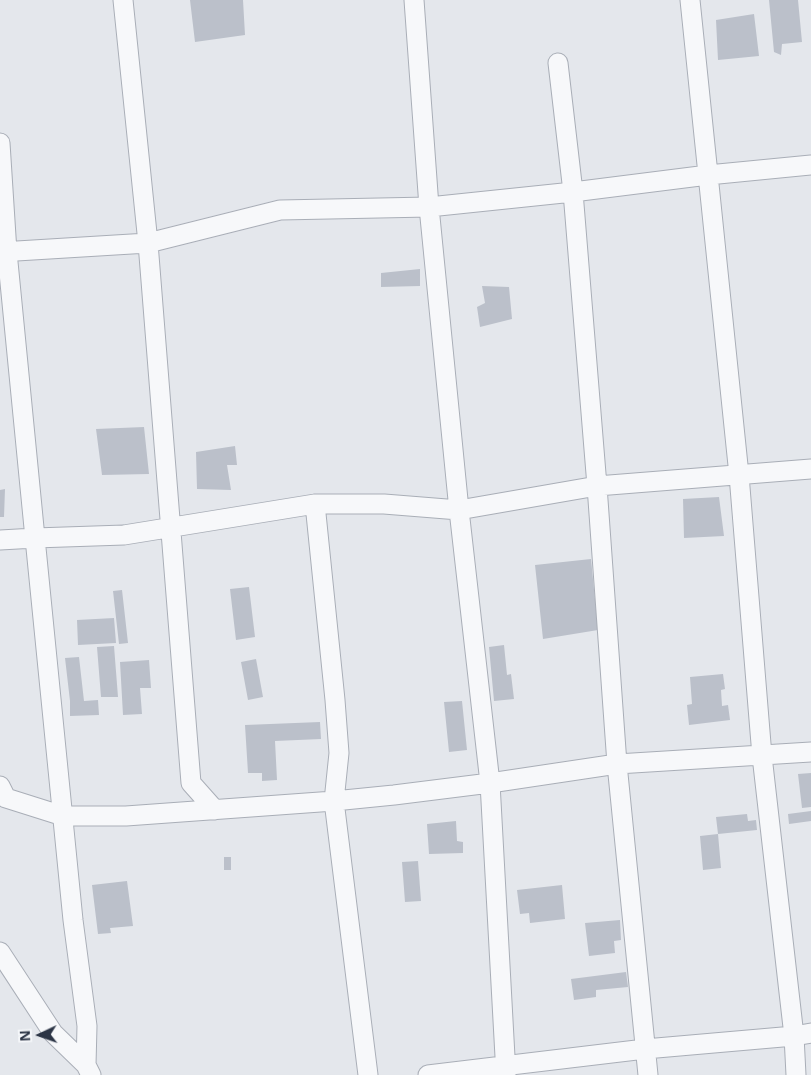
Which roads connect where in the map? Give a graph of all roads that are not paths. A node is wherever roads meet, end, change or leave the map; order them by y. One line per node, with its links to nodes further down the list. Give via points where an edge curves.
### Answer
1 (123, 0): 10 (street)
2 (414, 0): 9 (street)
3 (690, 0): 7 (street)
4 (558, 63): 8 (street)
5 (0, 143): 11 (street)
6 (811, 166): 7 (street)
7 (708, 175): 8 (street); 13 (street)
8 (573, 192): 9 (street); 14 (street)
9 (429, 208): 10 (street, via 280,210); 16 (street)
10 (148, 243): 11 (street); 17 (street)
11 (3, 252): 18 (street)
12 (811, 469): 13 (street)
13 (739, 475): 14 (street); 21 (street)
14 (597, 486): 16 (street); 22 (street)
15 (315, 504): 16 (street, via 384,504); 17 (street); 25 (street, via 339,753)
16 (459, 510): 23 (street)
17 (170, 527): 18 (street, via 124,535); 26 (street, via 191,783)
18 (35, 538): 19 (street); 27 (street)
19 (0, 540)
20 (811, 752): 21 (street)
21 (762, 756): 22 (street); 29 (street)
22 (617, 764): 23 (street); 30 (street)
23 (490, 783): 25 (street); 32 (street)
24 (0, 786): 27 (street, via 6,798)
25 (334, 801): 26 (street); 33 (street)
26 (215, 810): 27 (street)
27 (63, 816): 31 (street, via 87,1026)
28 (0, 952): 31 (street, via 54,1033)
29 (802, 1034): 30 (street); 36 (street)
30 (645, 1049): 32 (street); 35 (street)
31 (88, 1070)
32 (506, 1071): 34 (street)
33 (368, 1075)
34 (428, 1075)
35 (648, 1075)
36 (796, 1075)

